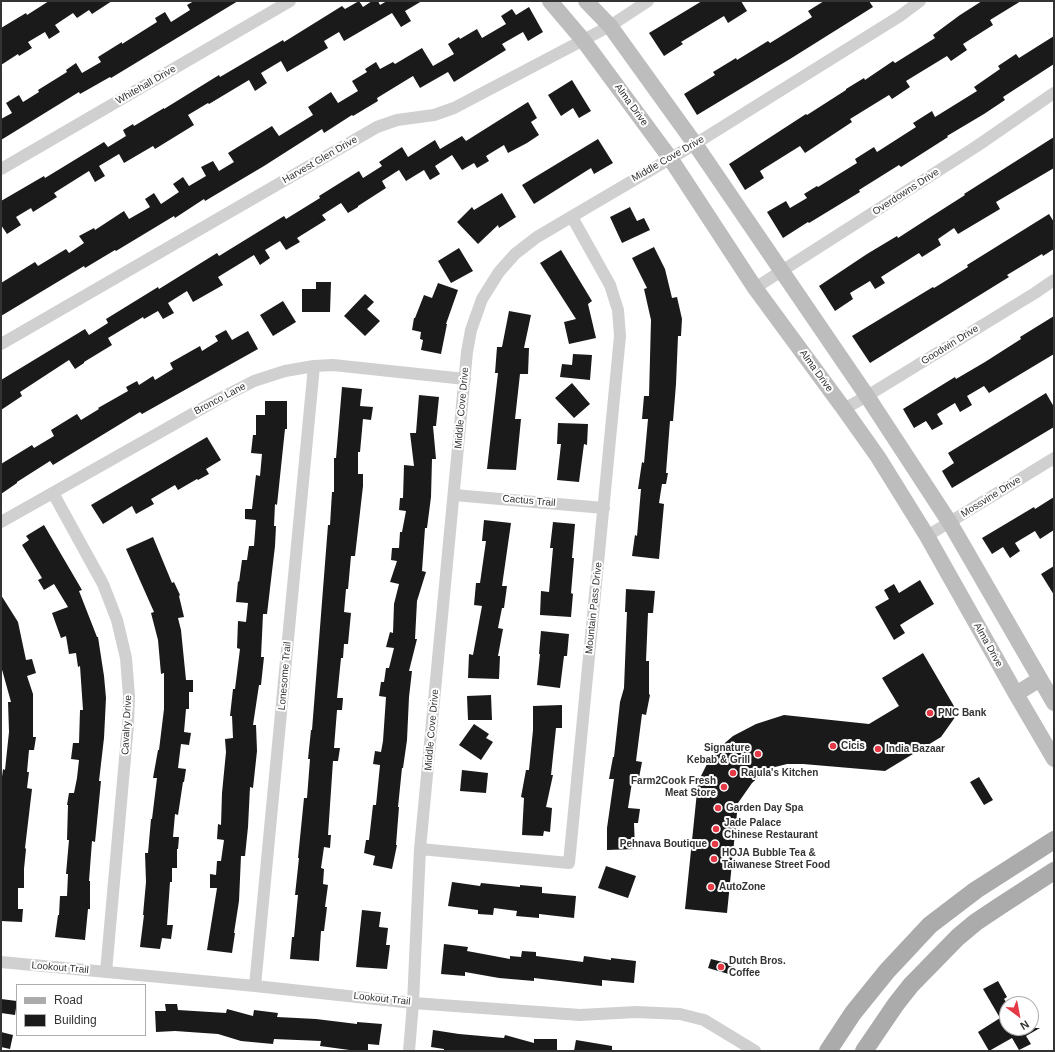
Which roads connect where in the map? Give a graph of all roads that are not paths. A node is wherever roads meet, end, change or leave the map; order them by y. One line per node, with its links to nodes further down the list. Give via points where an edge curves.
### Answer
1 (290, 1): 11 (street, Whitehall Drive)
2 (550, 1): 7 (main road, Alma Drive)
3 (586, 1): 6 (main road)
4 (648, 1): 6 (street, Harvest Glen Drive)
5 (920, 1): 9 (street, Middle Cove Drive)
6 (610, 26): 7 (street, Harvest Glen Drive); 9 (main road)
7 (583, 40): 10 (main road, Alma Drive); 16 (street, Harvest Glen Drive, via 454,108 434,115 397,120 377,127)
8 (1054, 93): 13 (street, Overdowns Drive, via 977,146)
9 (695, 144): 10 (street, Middle Cove Drive); 13 (main road)
10 (670, 158): 12 (street, Middle Cove Drive); 15 (main road, Alma Drive)
11 (1, 169)
12 (572, 217): 18 (street, Middle Cove Drive, via 537,237 515,254 499,272 482,299 471,330); 24 (street, Mountain Pass Drive, via 610,285 618,310 620,336)
13 (783, 271): 15 (street, Overdowns Drive); 19 (main road)
14 (1054, 280): 19 (street, Goodwin Drive)
15 (756, 288): 20 (main road, Alma Drive)
16 (1, 344)
17 (314, 366): 18 (street, Bronco Lane, via 333,365); 22 (street, Bronco Lane, via 285,371 254,381); 37 (street, Lonesome Trail)
18 (465, 379): 23 (street, Middle Cove Drive)
19 (867, 396): 20 (street, Goodwin Drive); 26 (main road)
20 (844, 408): 27 (main road, Alma Drive)
21 (1054, 458): 26 (street, Mossvine Drive)
22 (53, 493): 25 (street, Bronco Lane); 36 (street, Cavalry Drive, via 103,584 117,620 126,658 128,724)
23 (454, 495): 24 (street, Cactus Trail); 33 (street, Middle Cove Drive)
24 (604, 508): 33 (street, Mountain Pass Drive, via 569,862)
25 (1, 522)
26 (950, 522): 27 (street, Mossvine Drive); 28 (main road)
27 (928, 536): 29 (main road, Alma Drive)
28 (1040, 679): 29 (main road); 30 (main road)
29 (1016, 694): 31 (main road, Alma Drive)
30 (1054, 703)
31 (1054, 759)
32 (1054, 840): 41 (main road, via 976,890 930,924 853,1013)
33 (420, 849): 38 (street, Middle Cove Drive)
34 (1054, 871): 42 (main road, via 976,922 958,937 911,985)
35 (1, 962): 36 (street, Lookout Trail)
36 (106, 972): 37 (street, Lookout Trail)
37 (256, 986): 38 (street, Lookout Trail)
38 (413, 1003): 39 (street, Middle Cove Drive); 40 (street, Lookout Trail, via 580,1016 636,1012 680,1014 704,1020)
39 (409, 1051)
40 (755, 1051)
41 (828, 1051)
42 (864, 1051)

